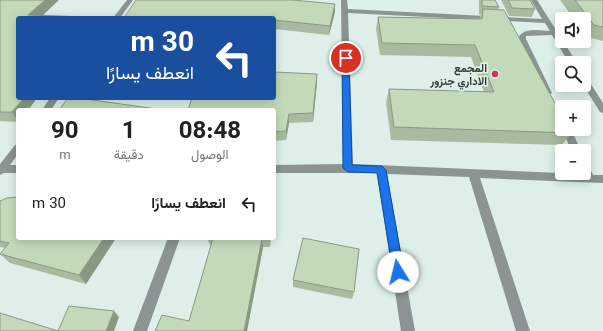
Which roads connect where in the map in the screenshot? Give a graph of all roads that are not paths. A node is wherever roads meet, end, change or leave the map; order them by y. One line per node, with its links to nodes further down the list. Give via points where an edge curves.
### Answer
1 (130, 0): 5 (street)
2 (344, 0): 4 (street)
3 (534, 0): 6 (street)
4 (344, 11): 6 (street); 14 (street)
5 (118, 16)
6 (547, 22): 7 (street)
7 (555, 33): 10 (street, via 526,33 522,39)
8 (591, 91): 12 (street)
9 (54, 100): 11 (street)
10 (552, 101)
11 (48, 108)
12 (603, 110)
13 (16, 150): 17 (street)
14 (348, 168): 16 (street); 18 (street)
15 (16, 169): 17 (street)
16 (276, 169)
17 (1, 170)
18 (382, 170): 19 (street); 25 (street)
19 (473, 174): 20 (street); 26 (street)
20 (555, 177)
21 (591, 178): 22 (street)
22 (603, 179)
23 (173, 240): 24 (street)
24 (140, 331)
25 (408, 331)
26 (524, 331)

